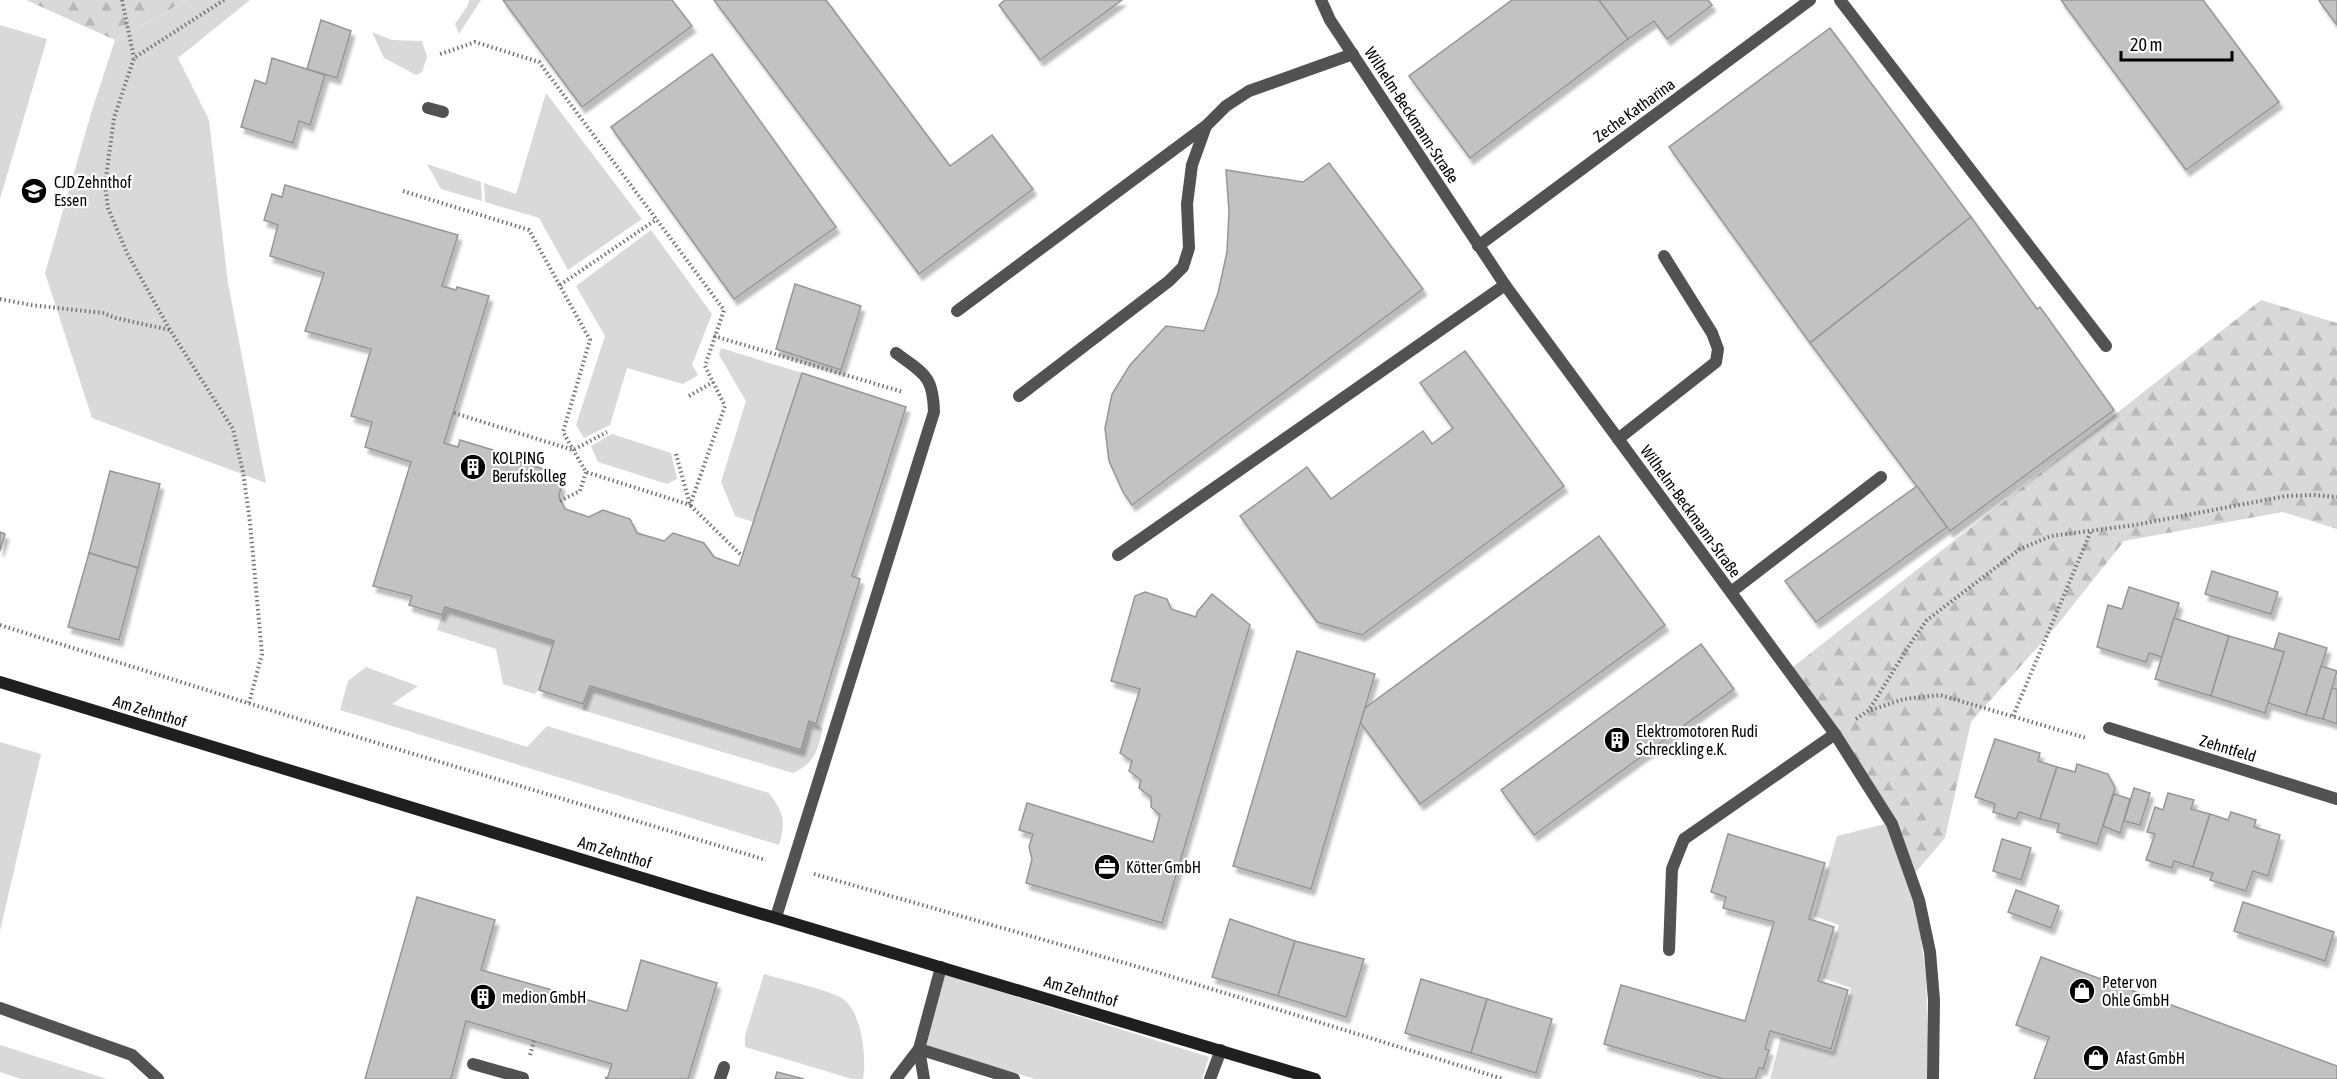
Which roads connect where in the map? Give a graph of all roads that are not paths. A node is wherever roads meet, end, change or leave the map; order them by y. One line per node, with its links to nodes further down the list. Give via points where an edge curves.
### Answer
1 (1321, 0): 4 (street, Wilhelm-Beckmann-Straße)
2 (1810, 0): 8 (street, Zeche Katharina)
3 (1840, 0): 12 (street)
4 (1353, 54): 7 (street, via 1249,91); 8 (street, Wilhelm-Beckmann-Straße)
5 (428, 108): 6 (street)
6 (443, 112)
7 (1207, 125): 11 (street); 14 (street, via 1192,165 1187,204 1189,248 1183,267)
8 (1478, 246): 10 (street, Wilhelm-Beckmann-Straße)
9 (1664, 256): 15 (street, via 1712,333 1718,349 1716,362)
10 (1505, 285): 15 (street, Wilhelm-Beckmann-Straße); 17 (street)
11 (957, 311)
12 (2106, 346)
13 (896, 352): 23 (street, via 925,375 934,392 934,412)
14 (1019, 396)
15 (1618, 439): 18 (street, Wilhelm-Beckmann-Straße)
16 (1881, 477): 18 (street)
17 (1118, 555)
18 (1731, 592): 21 (street, Wilhelm-Beckmann-Straße)
19 (0, 682): 23 (main road, Am Zehnthof)
20 (2109, 728): 22 (street, Zehntfeld)
21 (1835, 734): 24 (street, via 1684,839 1672,869); 37 (street, Wilhelm-Beckmann-Straße, via 1892,824 1919,900 1930,952)
22 (2337, 799)
23 (776, 917): 25 (main road, Am Zehnthof)
24 (1670, 950)
25 (941, 967): 27 (street); 28 (main road, Am Zehnthof)
26 (0, 1008): 30 (street, via 132,1055)
27 (919, 1049): 32 (street); 33 (street); 34 (street)
28 (1221, 1050): 35 (street); 36 (main road, Am Zehnthof)
29 (472, 1064): 31 (street)
30 (158, 1079)
31 (524, 1079)
32 (896, 1079)
33 (924, 1079)
34 (1014, 1079)
35 (1210, 1079)
36 (1315, 1079)
37 (1934, 1079)

